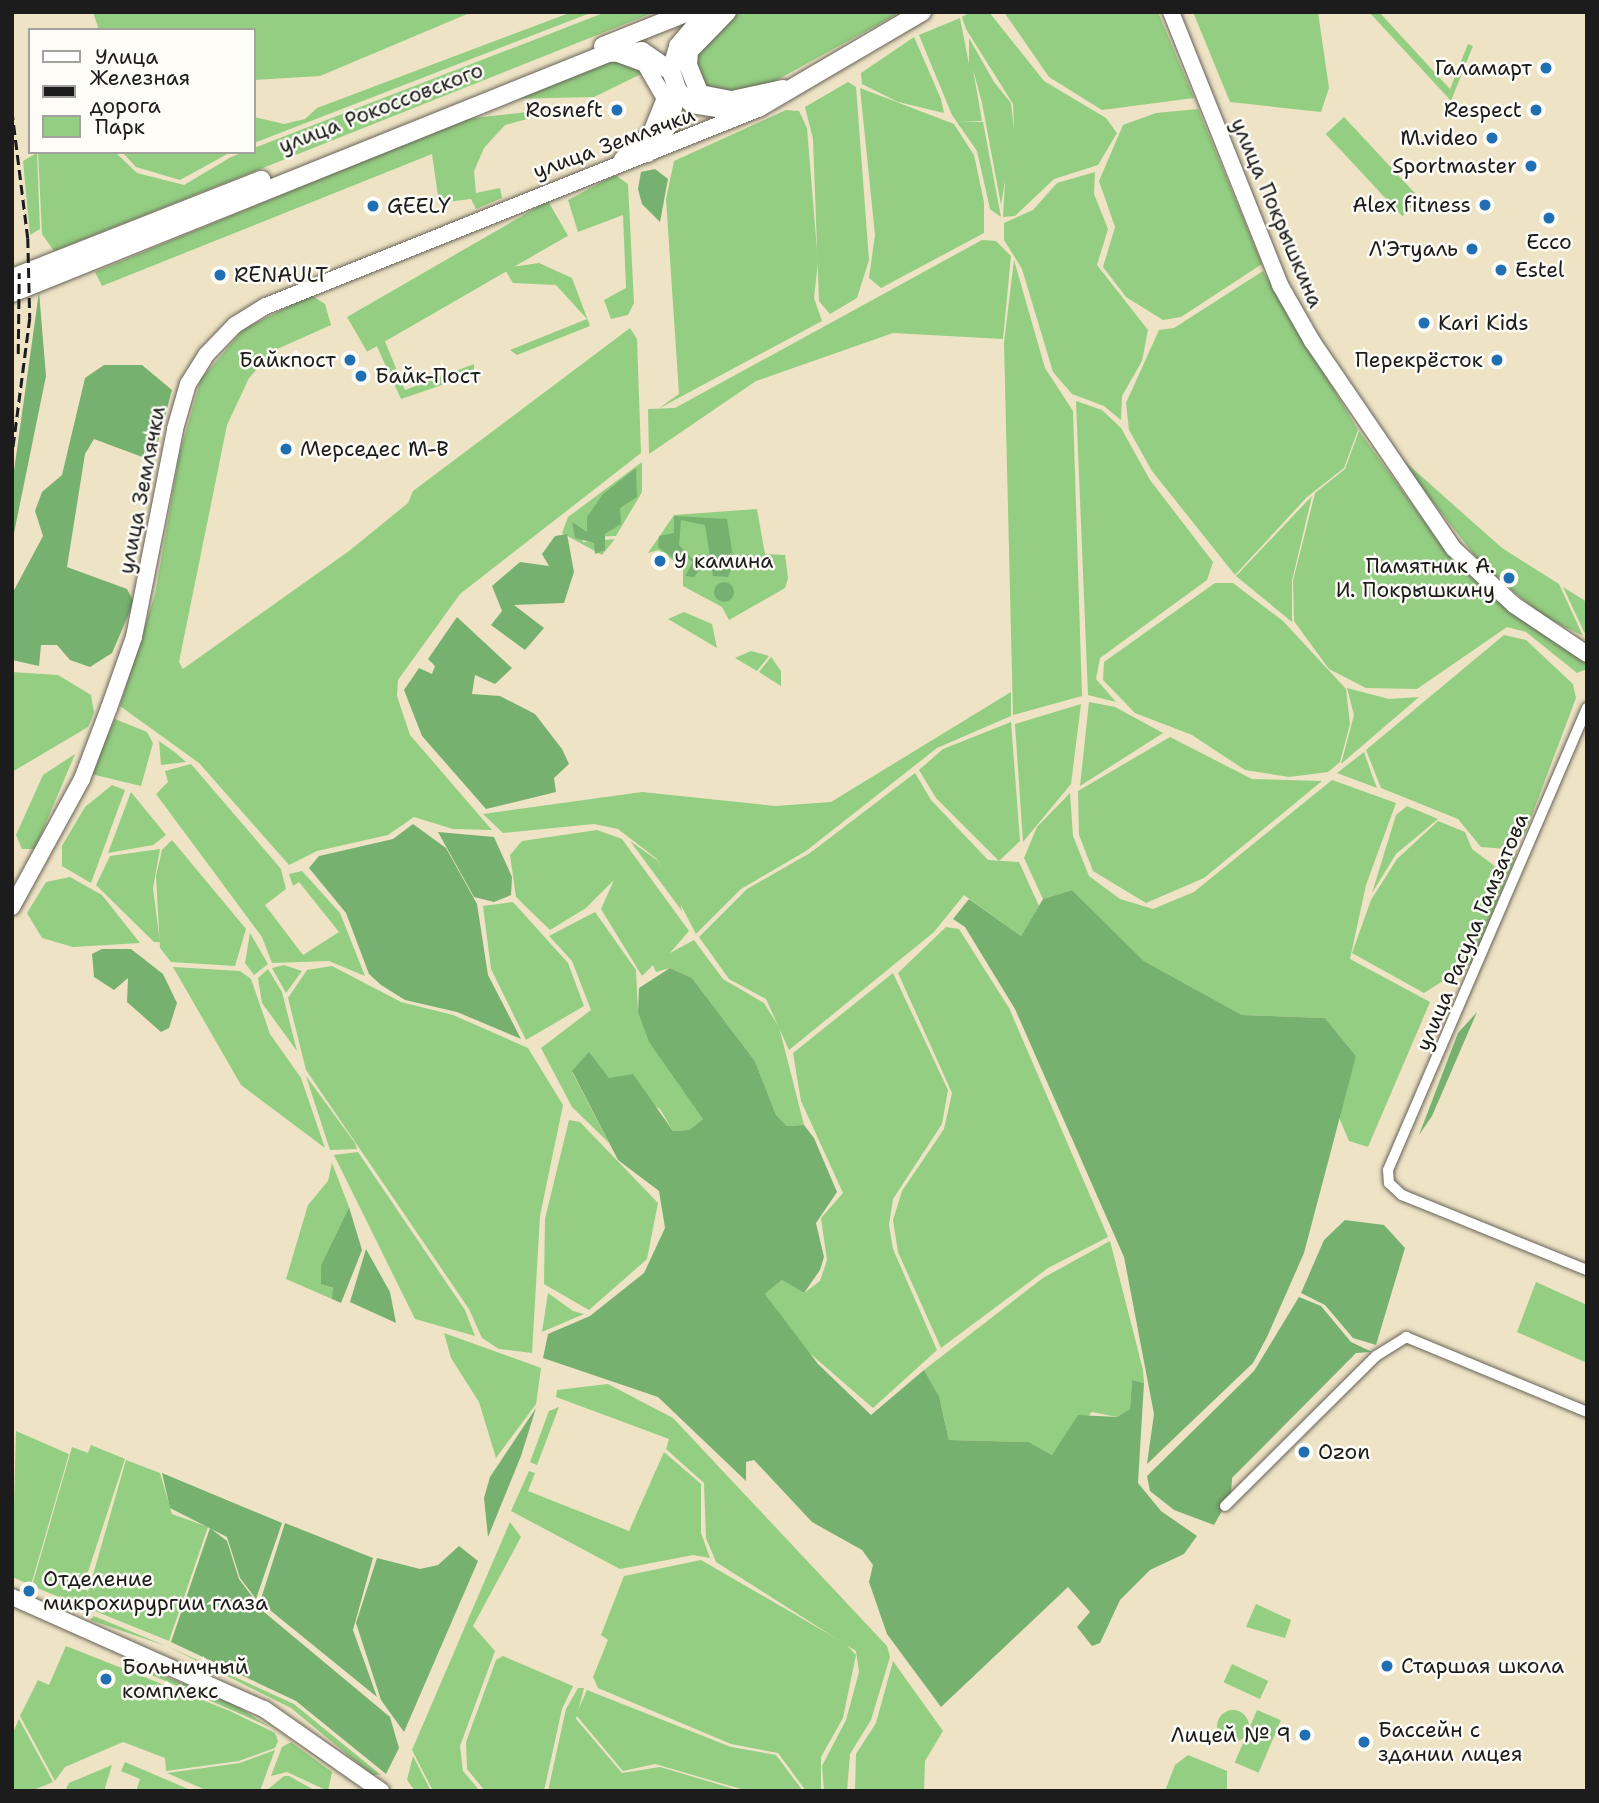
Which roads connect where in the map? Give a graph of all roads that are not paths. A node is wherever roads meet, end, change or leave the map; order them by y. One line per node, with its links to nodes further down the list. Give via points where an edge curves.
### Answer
1 (688, 12): 13 (highway, улица Рокоссовского)
2 (708, 12): 7 (highway, via 678,47)
3 (727, 12): 8 (highway, via 690,51 688,65 700,94 732,100)
4 (922, 12): 8 (highway, улица Землячки)
5 (1171, 12): 15 (main road, улица Покрышкина, via 1280,285 1312,341 1453,548 1504,597)
6 (608, 53): 7 (highway, улица Рокоссовского, via 642,51); 12 (main road, via 645,64 665,98 651,133); 14 (highway, улица Рокоссовского)
7 (671, 71): 9 (highway)
8 (796, 86): 10 (highway, улица Землячки)
9 (678, 91): 10 (highway, via 718,113); 11 (main road, via 670,125)
10 (760, 107): 11 (main road, улица Землячки)
11 (648, 154): 12 (main road, улица Землячки)
12 (610, 169): 19 (main road, улица Землячки, via 266,306 235,325 206,355 188,384 175,429 134,637 82,779)
13 (12, 278)
14 (12, 293)
15 (1559, 633): 16 (main road, улица Покрышкина); 17 (main road, улица Покрышкина)
16 (1587, 641)
17 (1587, 654)
18 (1587, 708): 20 (street, улица Расула Гамзатова, via 1388,1170 1389,1183 1402,1195)
19 (12, 906)
20 (1587, 1270)
21 (1587, 1412): 22 (street, via 1406,1338 1376,1356)
22 (1225, 1506)
23 (12, 1597): 24 (main road, via 264,1709)
24 (381, 1791)

